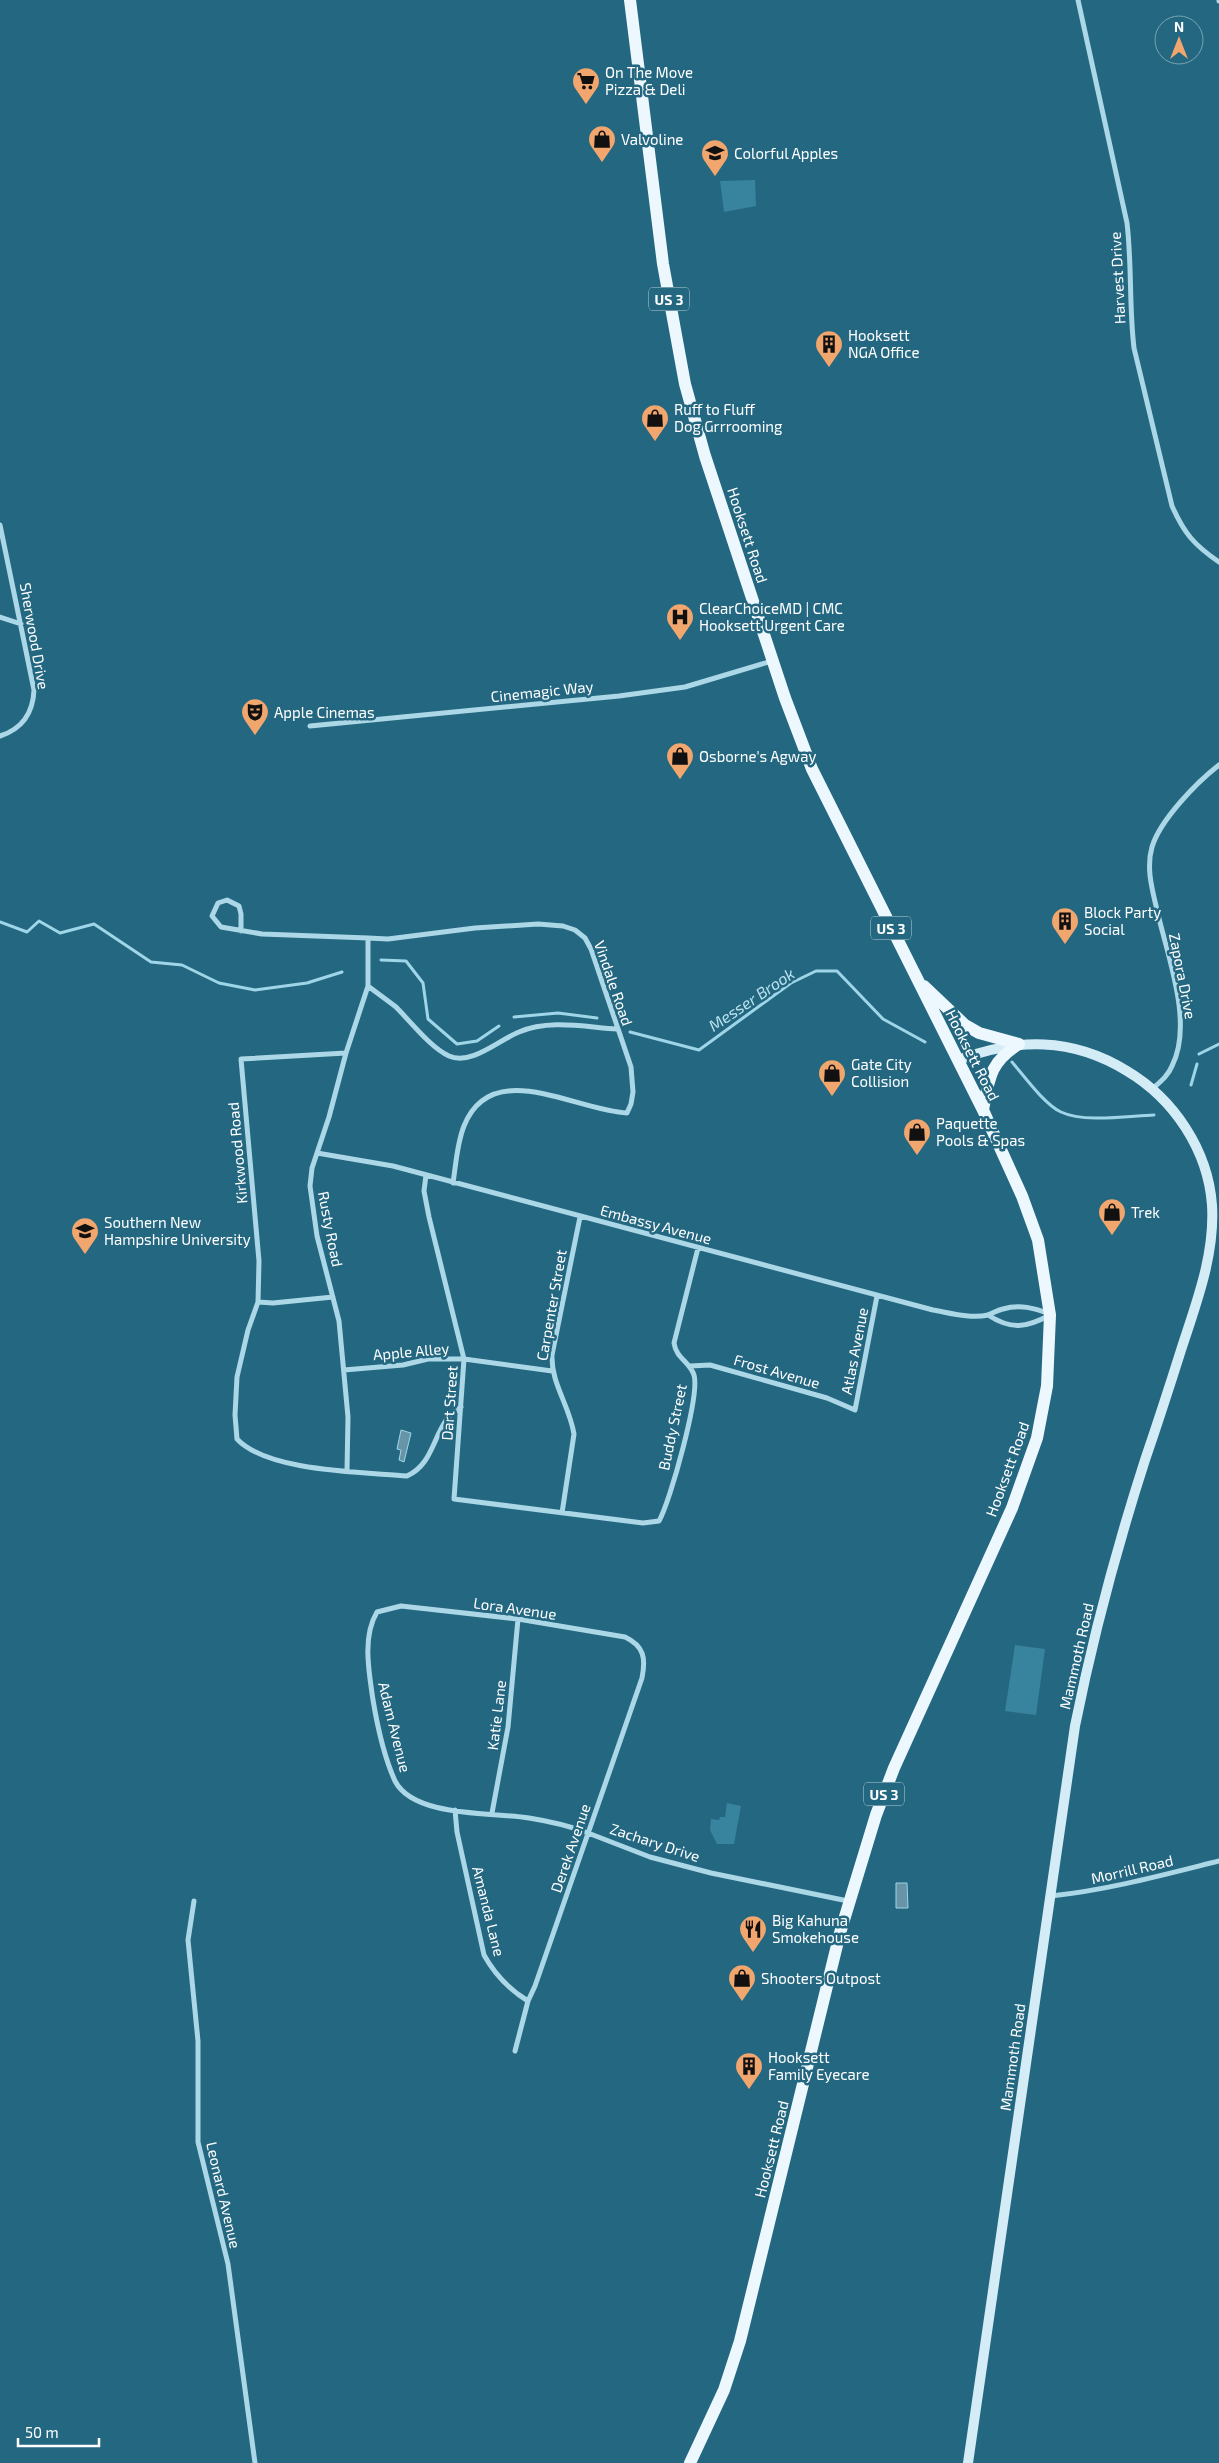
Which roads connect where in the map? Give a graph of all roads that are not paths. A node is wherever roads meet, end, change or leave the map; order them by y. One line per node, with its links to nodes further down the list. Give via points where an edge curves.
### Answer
1 (630, 0): 7 (main road, Hooksett Road / US 3, via 660,243 685,384)
2 (1078, 0): 4 (street, Harvest Drive, via 1127,223 1134,348 1172,506 1182,529 1198,548)
3 (0, 525): 6 (street, Sherwood Drive)
4 (1219, 562)
5 (0, 617): 6 (street)
6 (21, 624): 9 (street, Sherwood Drive, via 33,679 33,703 20,725)
7 (772, 661): 8 (street, Cinemagic Way, via 685,686 619,696); 13 (main road, Hooksett Road / US 3, via 812,769)
8 (310, 726)
9 (0, 736)
10 (1219, 765): 19 (street, Zapora Drive, via 1180,804 1157,834 1152,847 1150,876 1179,1002 1181,1028 1172,1066)
11 (241, 930): 11 (street, Vindale Road, via 239,906 227,900 218,902 212,916 217,924); 12 (street, Vindale Road, via 262,934)
12 (368, 938): 14 (street, Rusty Road); 15 (street, Vindale Road, via 388,939 538,924 563,926 585,938 591,949)
13 (917, 980): 16 (main road, via 965,1025 979,1033); 18 (main road, Hooksett Road / US 3)
14 (368, 986): 15 (street, via 450,1056 474,1055 531,1028 556,1025); 17 (street, Rusty Road)
15 (617, 1029): 23 (street, Vindale Road, via 631,1067 633,1092 627,1113 610,1112 525,1090 500,1091 479,1105 464,1126)
16 (1019, 1044): 18 (main road, Mammoth Road, via 981,1051); 19 (main road, Mammoth Road, via 1055,1045 1091,1053 1123,1068); 20 (main road, via 995,1064 989,1077)
17 (346, 1053): 21 (street, Rusty Road); 28 (street, Kirkwood Road, via 241,1058 259,1261)
18 (958, 1060): 20 (main road, Hooksett Road / US 3)
19 (1152, 1089): 46 (main road, Mammoth Road, via 1186,1127 1203,1163 1212,1204 1210,1247 1196,1306 1127,1518 1090,1652 1075,1726)
20 (983, 1110): 30 (main road, Hooksett Road / US 3, via 1031,1219)
21 (317, 1153): 22 (street, Embassy Avenue); 27 (street, Rusty Road, via 312,1168 310,1198)
22 (426, 1175): 23 (street, Embassy Avenue); 31 (street, Dart Street, via 424,1191 429,1217)
23 (453, 1182): 24 (street, Embassy Avenue)
24 (580, 1217): 25 (street, Embassy Avenue); 34 (street, Carpenter Street, via 552,1355)
25 (698, 1248): 26 (street, Embassy Avenue); 32 (street, Buddy Street, via 674,1344 678,1355)
26 (878, 1296): 29 (street, Embassy Avenue, via 942,1312); 36 (street, Atlas Avenue)
27 (333, 1297): 28 (street); 33 (street, Rusty Road)
28 (258, 1302): 37 (street, Kirkwood Road, via 238,1377 237,1439 257,1454 281,1461)
29 (988, 1315): 30 (street, Embassy Avenue, via 1017,1307 1033,1308); 30 (street, Embassy Avenue, via 1014,1326 1033,1324)
30 (1050, 1315): 48 (main road, Hooksett Road / US 3, via 1047,1386 1032,1458 894,1768)
31 (464, 1360): 33 (street, Apple Alley, via 428,1360); 34 (street, Apple Alley); 35 (street, Dart Street)
32 (690, 1366): 36 (street, Frost Avenue, via 710,1365 827,1398); 38 (street, Buddy Street, via 695,1381 690,1410 668,1500 658,1521 643,1523)
33 (344, 1370): 37 (street, Rusty Road, via 348,1417)
34 (552, 1372): 38 (street, Carpenter Street, via 574,1434)
35 (462, 1407): 37 (street, via 447,1418 419,1470 407,1476); 38 (street, Dart Street, via 454,1499)
36 (856, 1410)
37 (347, 1471)
38 (562, 1513)
39 (377, 1612): 40 (street, Lora Avenue, via 401,1606); 42 (street, Adam Avenue, via 370,1622 371,1685 396,1782 404,1791 426,1804)
40 (518, 1620): 41 (street, Lora Avenue, via 625,1637 636,1642); 43 (street, Katie Lane, via 508,1727)
41 (643, 1654): 44 (street, Derek Avenue, via 642,1678)
42 (455, 1810): 43 (street, Zachary Drive); 49 (street, Amanda Lane, via 484,1954 490,1966 515,1993)
43 (492, 1814): 44 (street, Zachary Drive, via 530,1818)
44 (588, 1833): 48 (street, Zachary Drive, via 650,1856 702,1870); 49 (street, Derek Avenue)
45 (1219, 1861): 46 (street, Morrill Road, via 1105,1888)
46 (1050, 1896): 53 (main road, Mammoth Road)
47 (194, 1901): 51 (street, Leonard Avenue, via 188,1940 198,2041 198,2142 228,2264)
48 (848, 1901): 52 (main road, Hooksett Road / US 3, via 740,2341 724,2390)
49 (528, 2001): 50 (street, Derek Avenue)
50 (515, 2051)
51 (255, 2463)
52 (690, 2463)
53 (968, 2463)

